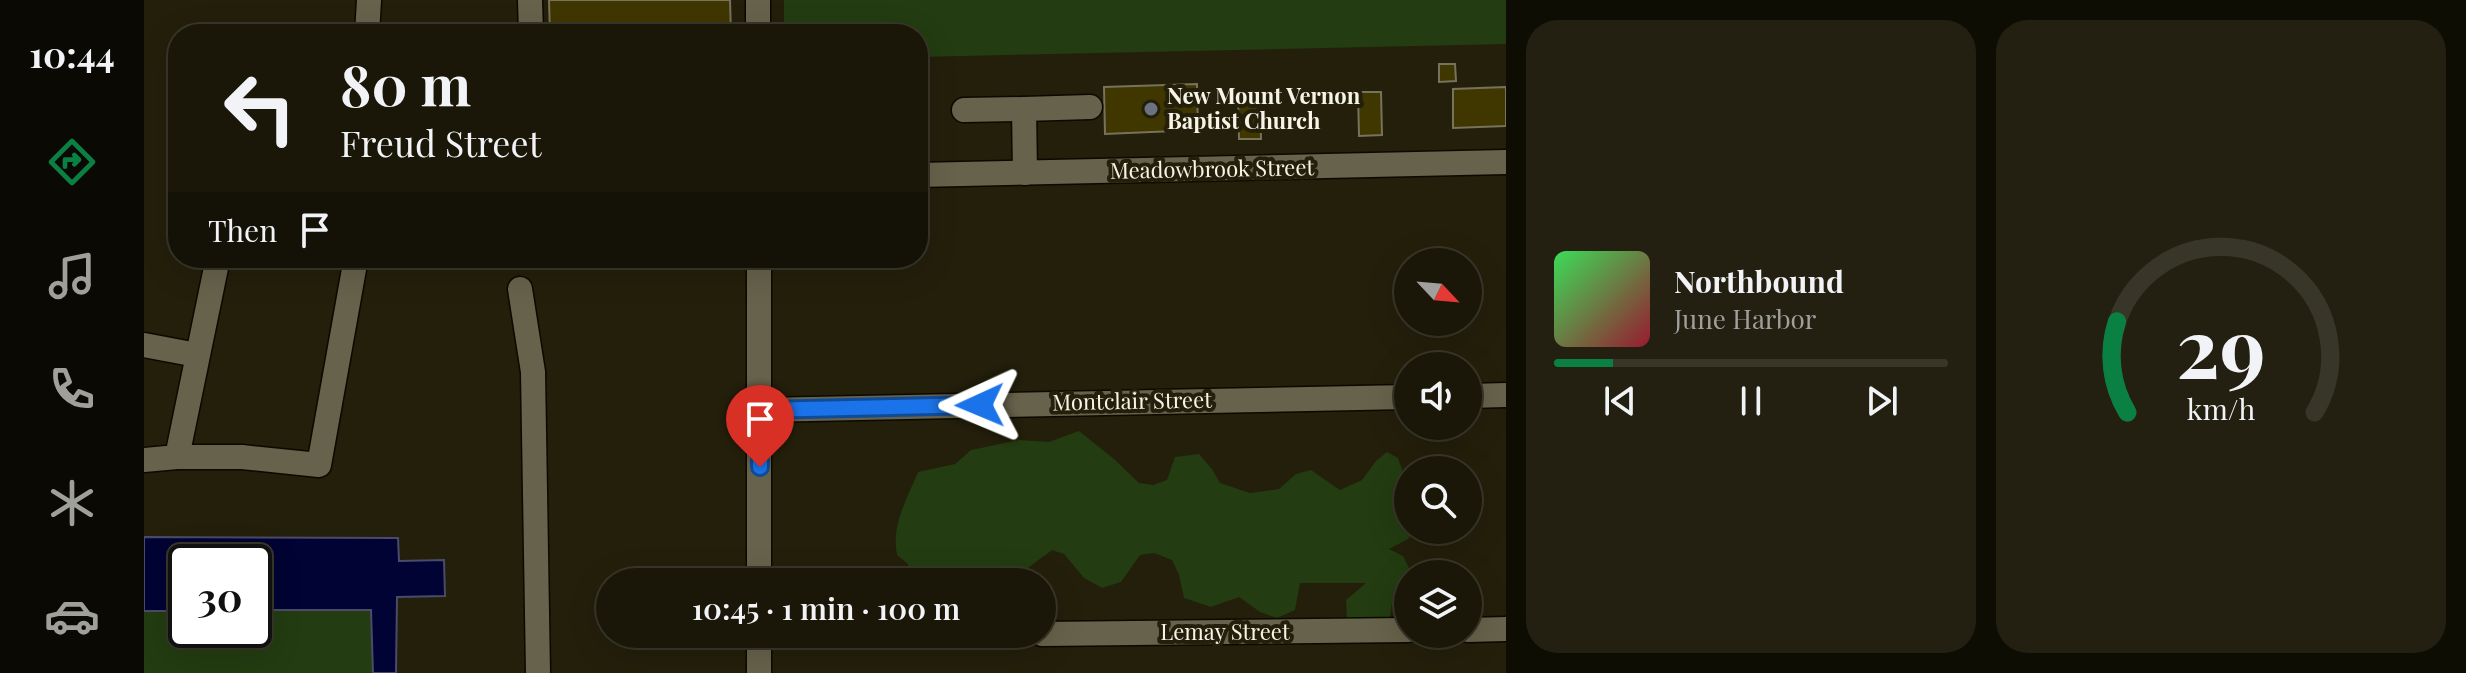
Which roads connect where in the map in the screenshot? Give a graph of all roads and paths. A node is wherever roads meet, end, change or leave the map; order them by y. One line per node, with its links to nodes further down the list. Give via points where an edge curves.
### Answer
1 (369, 0): 4 (street)
2 (530, 0): 5 (street)
3 (758, 0): 6 (street)
4 (368, 24)
5 (531, 24)
6 (758, 24)
7 (1090, 107): 8 (street)
8 (1024, 109): 9 (street); 11 (street)
9 (964, 110)
10 (1506, 162): 11 (street, Meadowbrook Street)
11 (1025, 173): 12 (street, Meadowbrook Street)
12 (928, 175)
13 (216, 268): 18 (street)
14 (354, 268): 23 (street, via 319,465)
15 (759, 268): 22 (street)
16 (520, 289): 31 (street, via 533,372)
17 (144, 345): 18 (street)
18 (197, 355): 23 (street)
19 (1506, 395): 20 (street)
20 (1482, 396)
21 (1394, 397): 22 (street, Montclair Street)
22 (760, 410): 25 (street)
23 (177, 457): 24 (street)
24 (144, 460)
25 (759, 568)
26 (1506, 629): 28 (street)
27 (1394, 630): 29 (street, Lemay Street)
28 (1482, 630)
29 (1056, 634)
30 (759, 648): 32 (street)
31 (538, 673)
32 (759, 673)

